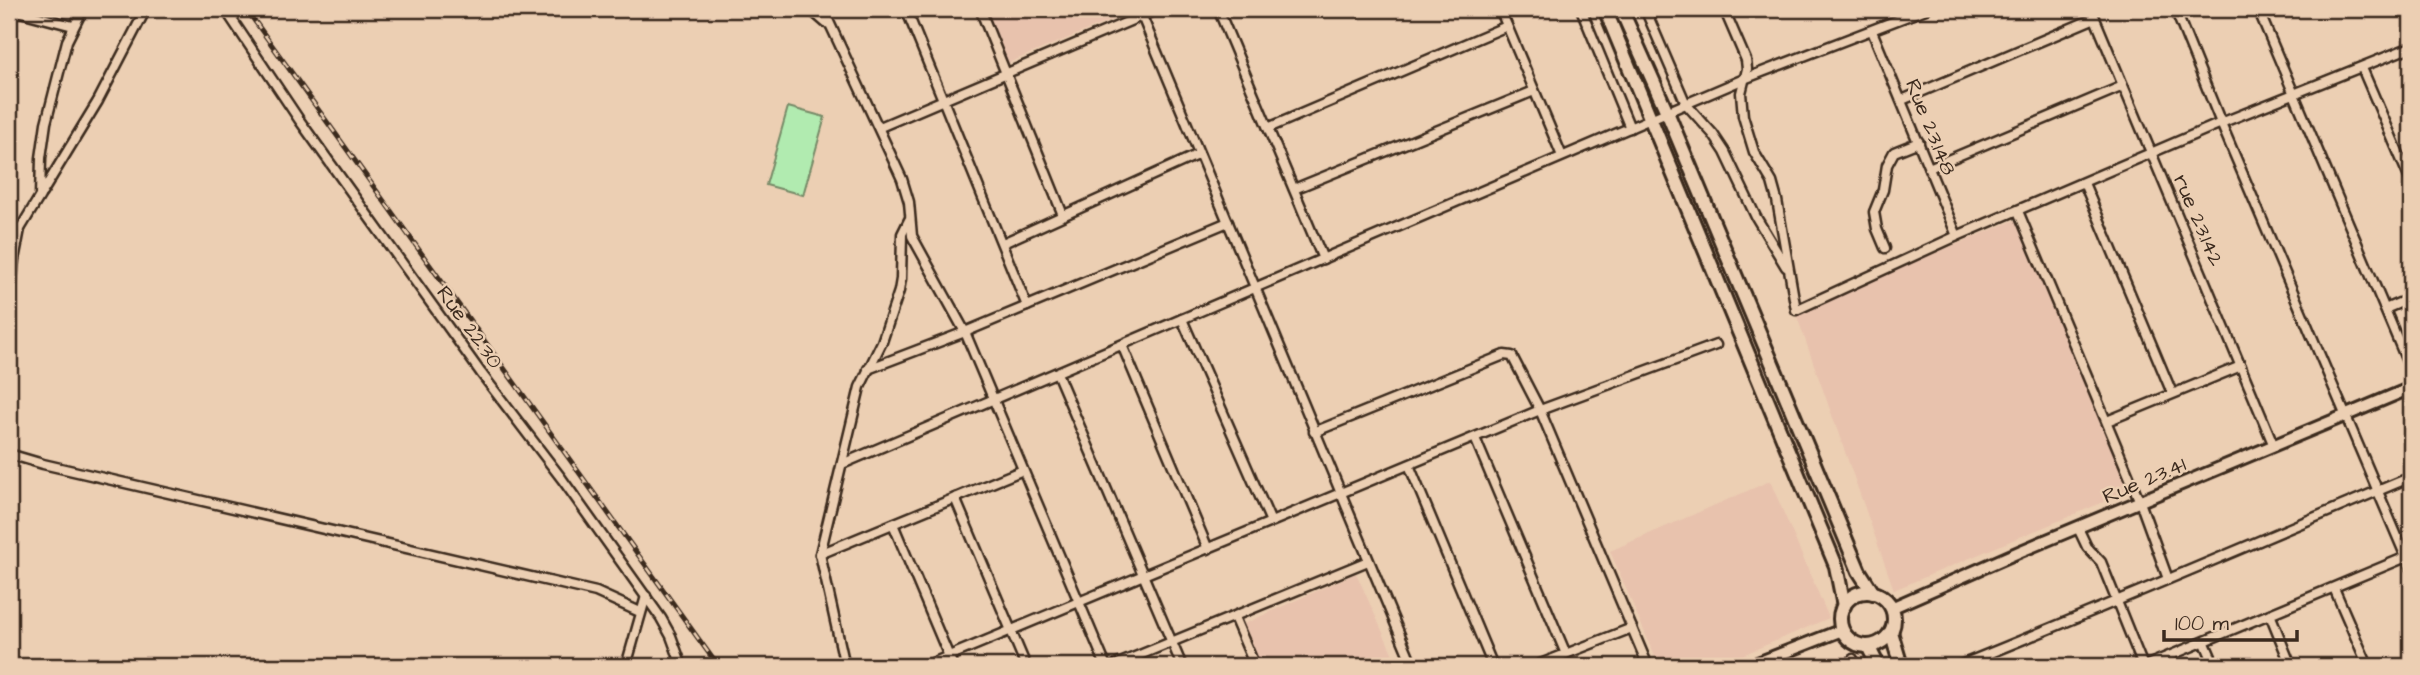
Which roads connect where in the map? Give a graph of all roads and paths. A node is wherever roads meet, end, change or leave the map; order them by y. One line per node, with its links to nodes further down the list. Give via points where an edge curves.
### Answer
1 (9, 9): 23 (street)
2 (83, 9): 23 (street)
3 (146, 9): 51 (street, via 98,102)
4 (225, 9): 106 (street, Rue 22.30, via 300,121)
5 (810, 9): 25 (street)
6 (823, 9): 25 (street)
7 (906, 9): 34 (street)
8 (981, 9): 29 (street)
9 (1158, 9): 21 (street)
10 (1218, 9): 41 (street)
11 (1500, 9): 24 (street)
12 (1581, 9): 42 (street)
13 (1605, 9): 38 (main road)
14 (1621, 9): 37 (main road)
15 (1645, 9): 36 (street)
16 (1726, 9): 30 (street, via 1746,60)
17 (1926, 9): 26 (street)
18 (2091, 9): 22 (street, rue 23.142)
19 (2175, 9): 39 (street)
20 (2258, 9): 33 (street)
21 (1140, 12): 29 (street); 44 (street)
22 (2095, 18): 31 (street, rue 23.142); 35 (street)
23 (74, 26): 51 (street, via 46,123)
24 (1507, 26): 32 (street); 41 (street)
25 (831, 29): 40 (street)
26 (1872, 31): 30 (street); 35 (street, Rue 23.148)
27 (2411, 47): 28 (street)
28 (2362, 68): 33 (street); 48 (street)
29 (1006, 73): 34 (street); 53 (street)
30 (1744, 79): 36 (street); 62 (street, via 1743,116 1750,141 1772,182 1784,231)
31 (2123, 86): 45 (street, rue 23.142); 47 (street)
32 (1534, 90): 46 (street); 50 (street)
33 (2293, 96): 39 (street); 66 (street)
34 (945, 99): 40 (street); 59 (street)
35 (1902, 100): 43 (street, Rue 23.148)
36 (1686, 104): 37 (street); 62 (street, via 1725,152)
37 (1667, 112): 38 (street); 105 (main road, via 1854,559)
38 (1651, 119): 42 (street); 109 (main road, via 1836,566)
39 (2221, 123): 45 (street); 80 (street)
40 (880, 127): 54 (street, via 909,202)
41 (1268, 128): 50 (street)
42 (1630, 128): 46 (street)
43 (1919, 142): 47 (street, Rue 23.148); 60 (street, via 1894,152 1888,165 1874,212)
44 (1199, 154): 53 (street); 55 (street)
45 (2152, 155): 49 (street); 72 (street, rue 23.142)
46 (1562, 156): 61 (street)
47 (1929, 167): 58 (street, Rue 23.148)
48 (2411, 182)
49 (2084, 183): 52 (street); 77 (street)
50 (1294, 189): 61 (street)
51 (40, 196): 57 (street)
52 (2018, 211): 58 (street); 81 (street)
53 (1063, 215): 59 (street)
54 (909, 220): 69 (street, via 920,252); 73 (street, via 902,234 899,291)
55 (1228, 222): 63 (street); 65 (street)
56 (9, 226): 57 (street)
57 (20, 229): 67 (street)
58 (1957, 236): 62 (street, via 1796,310)
59 (1003, 243): 65 (street)
60 (1885, 248)
61 (1323, 259): 63 (street)
62 (1787, 270)
63 (1255, 288): 68 (street); 82 (street)
64 (2411, 298): 66 (street)
65 (1027, 306): 69 (street)
66 (2385, 309): 74 (street)
67 (9, 314)
68 (1182, 319): 70 (street); 94 (street)
69 (965, 331): 73 (street); 78 (street)
70 (1122, 345): 75 (street); 97 (street)
71 (1716, 345): 79 (street)
72 (2241, 366): 77 (street); 84 (street, rue 23.142)
73 (868, 369): 86 (street)
74 (2411, 370)
75 (1057, 373): 78 (street); 102 (street)
76 (2411, 388): 80 (street, Rue 23.41)
77 (2172, 393): 81 (street)
78 (995, 399): 86 (street); 88 (street)
79 (1540, 410): 82 (street, via 1513,358 1507,355); 83 (street); 114 (street)
80 (2346, 416): 84 (street, Rue 23.41); 90 (street)
81 (2107, 421): 93 (street)
82 (1314, 432): 91 (street)
83 (1475, 438): 87 (street); 121 (street)
84 (2274, 446): 93 (street, Rue 23.41)
85 (9, 454): 111 (street, via 596,592)
86 (842, 464): 98 (street)
87 (1409, 465): 91 (street); 134 (street)
88 (1023, 470): 92 (street); 107 (street)
89 (2411, 477): 90 (street)
90 (2379, 491): 99 (street); 103 (street)
91 (1341, 494): 94 (street); 100 (street)
92 (955, 498): 95 (street); 116 (street)
93 (2140, 502): 96 (street, Rue 23.41); 103 (street)
94 (1271, 522): 97 (street)
95 (893, 524): 98 (street); 122 (street)
96 (2078, 528): 108 (street, via 2101,562); 110 (street, Rue 23.41)
97 (1208, 549): 102 (street)
98 (820, 554): 125 (street)
99 (2409, 556): 101 (street); 104 (street)
100 (1368, 561): 113 (street); 133 (street)
101 (2411, 569)
102 (1144, 576): 107 (street); 118 (street)
103 (2168, 579): 108 (street)
104 (2334, 589): 112 (street); 144 (street)
105 (1873, 593): 109 (main road, via 1856,594); 110 (main road)
106 (646, 596): 111 (street); 124 (street, Rue 22.30, via 671,636)
107 (1079, 603): 116 (street); 129 (street)
108 (2117, 603): 140 (street); 141 (street)
109 (1844, 606): 115 (main road)
110 (1891, 608): 117 (main road)
111 (640, 612): 123 (street)
112 (2270, 614): 119 (street); 143 (street)
113 (1234, 617): 118 (street); 132 (street)
114 (1632, 628): 121 (street); 136 (street)
115 (1842, 630): 120 (main road, via 1852,642); 137 (street)
116 (1011, 631): 122 (street); 128 (street)
117 (1891, 632): 120 (main road); 139 (main road)
118 (1172, 642): 130 (street); 131 (street)
119 (2205, 643): 141 (street); 142 (street)
120 (1868, 646): 138 (main road)
121 (1566, 654): 135 (street)
122 (949, 657): 126 (street); 127 (street)
123 (626, 666)
124 (682, 666)
125 (845, 666)
126 (925, 666)
127 (953, 666)
128 (1026, 666)
129 (1106, 666)
130 (1113, 666)
131 (1182, 666)
132 (1255, 666)
133 (1413, 666)
134 (1493, 666)
135 (1535, 666)
136 (1648, 666)
137 (1751, 666)
138 (1878, 666)
139 (1901, 666)
140 (1958, 666)
141 (2144, 666)
142 (2215, 666)
143 (2291, 666)
144 (2368, 666)

